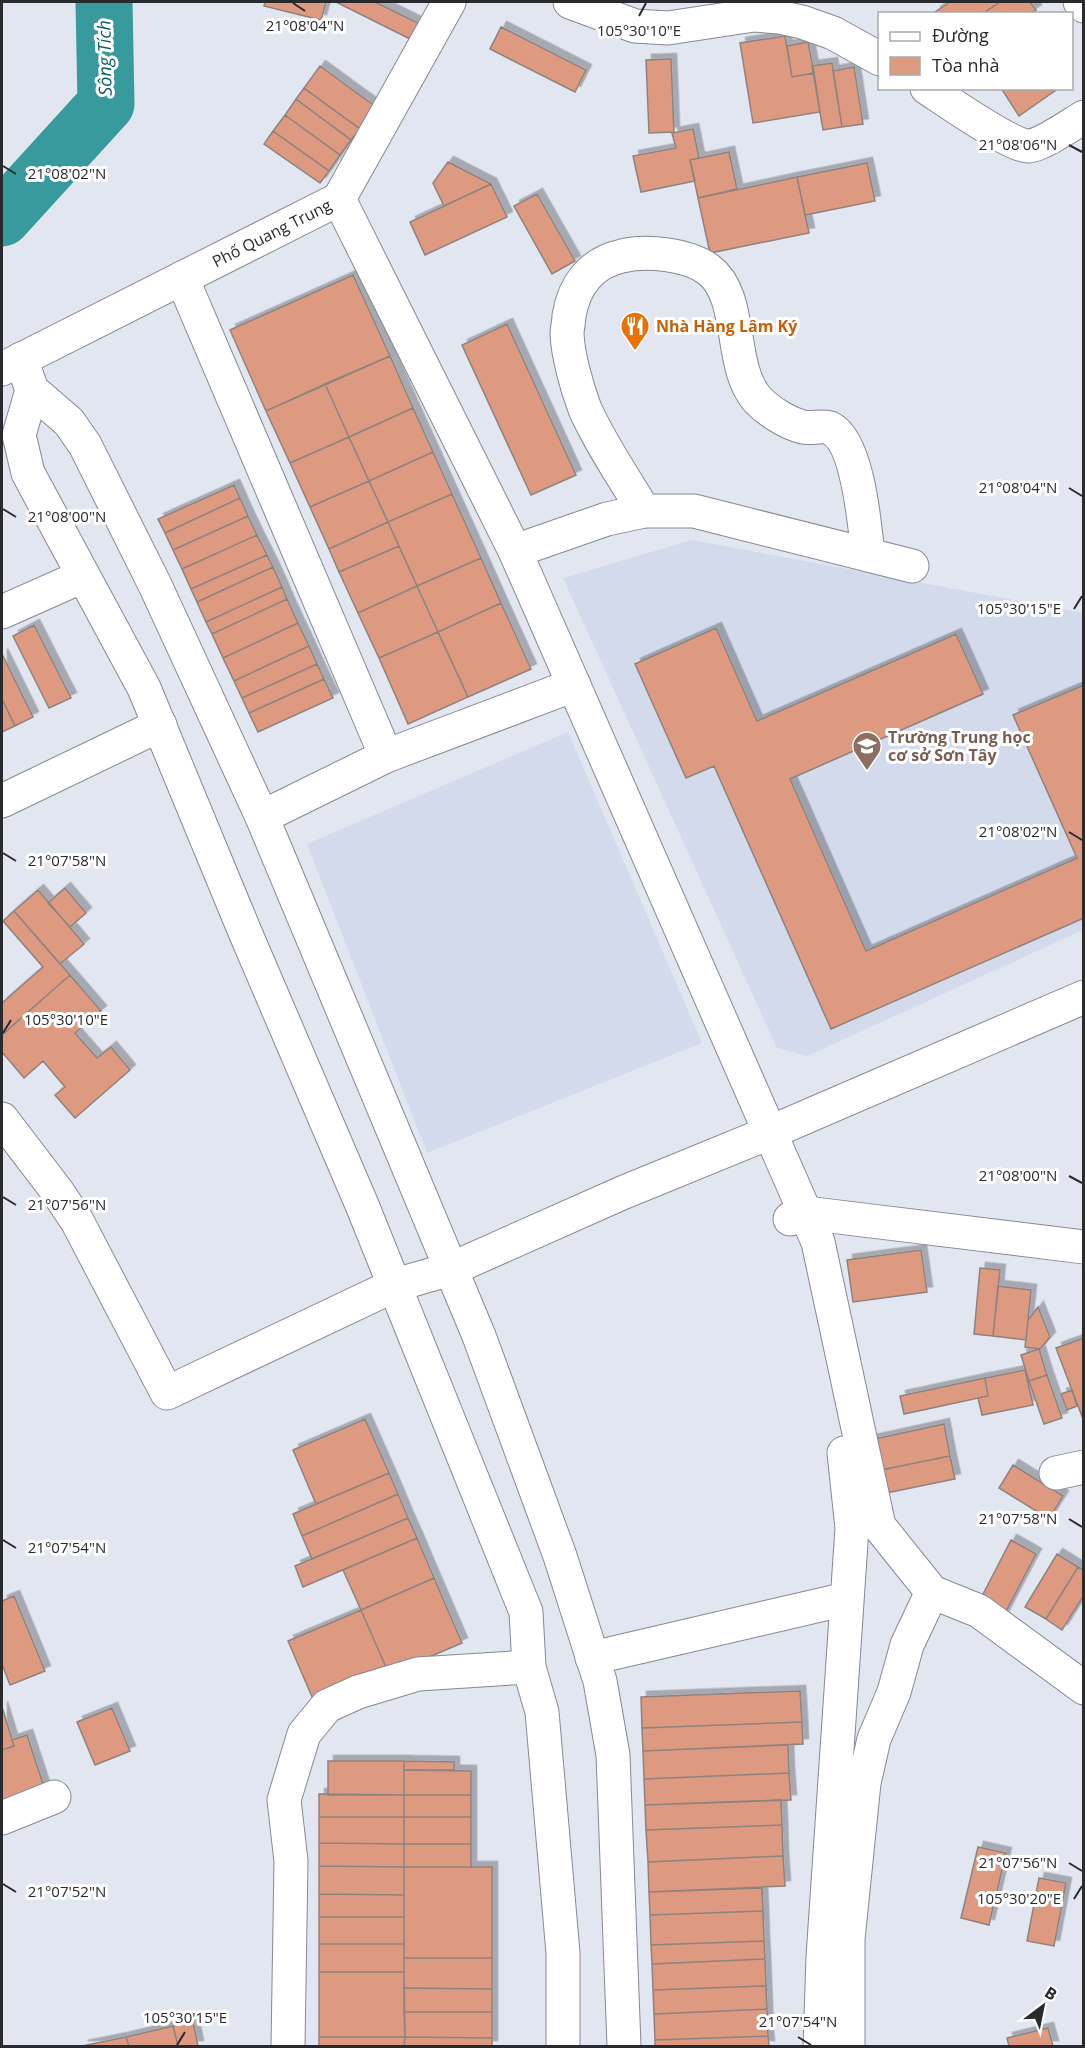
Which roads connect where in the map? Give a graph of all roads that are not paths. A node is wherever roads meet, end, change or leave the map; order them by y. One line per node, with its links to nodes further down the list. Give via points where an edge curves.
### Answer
1 (449, 2): 8 (street, Phố Quang Trung)
2 (570, 2): 5 (street, via 635,26 668,28 754,15 778,17 833,33)
3 (1080, 2): 4 (street)
4 (1083, 6)
5 (878, 58)
6 (930, 90): 7 (street, via 1028,147)
7 (1083, 117)
8 (339, 199): 9 (street, Phố Quang Trung); 13 (street)
9 (182, 278): 10 (street, Phố Quang Trung); 20 (street)
10 (11, 364): 11 (street)
11 (32, 390): 16 (street, via 19,435 28,473); 22 (street, via 69,422 85,444)
12 (644, 511): 13 (street); 14 (street, via 694,511); 14 (street, via 586,409 573,370 567,333 580,283 596,266 620,256 647,252 687,260 709,270 728,295 746,382 758,399 777,415 803,428 829,427 842,438 862,503)
13 (515, 550): 18 (street)
14 (868, 555): 15 (street)
15 (912, 566)
16 (83, 576): 17 (street); 19 (street)
17 (2, 612)
18 (574, 685): 20 (street); 25 (street)
19 (160, 725): 21 (street); 29 (street)
20 (386, 756): 22 (street)
21 (2, 801)
22 (262, 817): 28 (street)
23 (1083, 997): 25 (street)
24 (2, 1119): 29 (street, via 77,1221 167,1393)
25 (771, 1132): 26 (street); 28 (street)
26 (806, 1213): 27 (street); 30 (street, via 818,1242 879,1527); 31 (street, via 789,1218 813,1290 836,1393 852,1528)
27 (1083, 1247)
28 (451, 1269): 29 (street); 32 (street, via 560,1556)
29 (395, 1285): 33 (street, via 526,1612)
30 (932, 1592): 34 (street, via 979,1611); 41 (street, via 907,1645 894,1692 874,1739 864,1783 848,1939)
31 (846, 1599): 32 (street); 40 (street)
32 (592, 1658): 39 (street, via 613,1755)
33 (529, 1667): 37 (street, via 418,1674 358,1692 327,1707 304,1734 284,1800 291,1861); 38 (street, via 542,1712 563,1953)
34 (1083, 1688)
35 (54, 1797): 36 (street)
36 (2, 1818)
37 (288, 2046)
38 (563, 2046)
39 (624, 2046)
40 (820, 2046)
41 (848, 2046)

